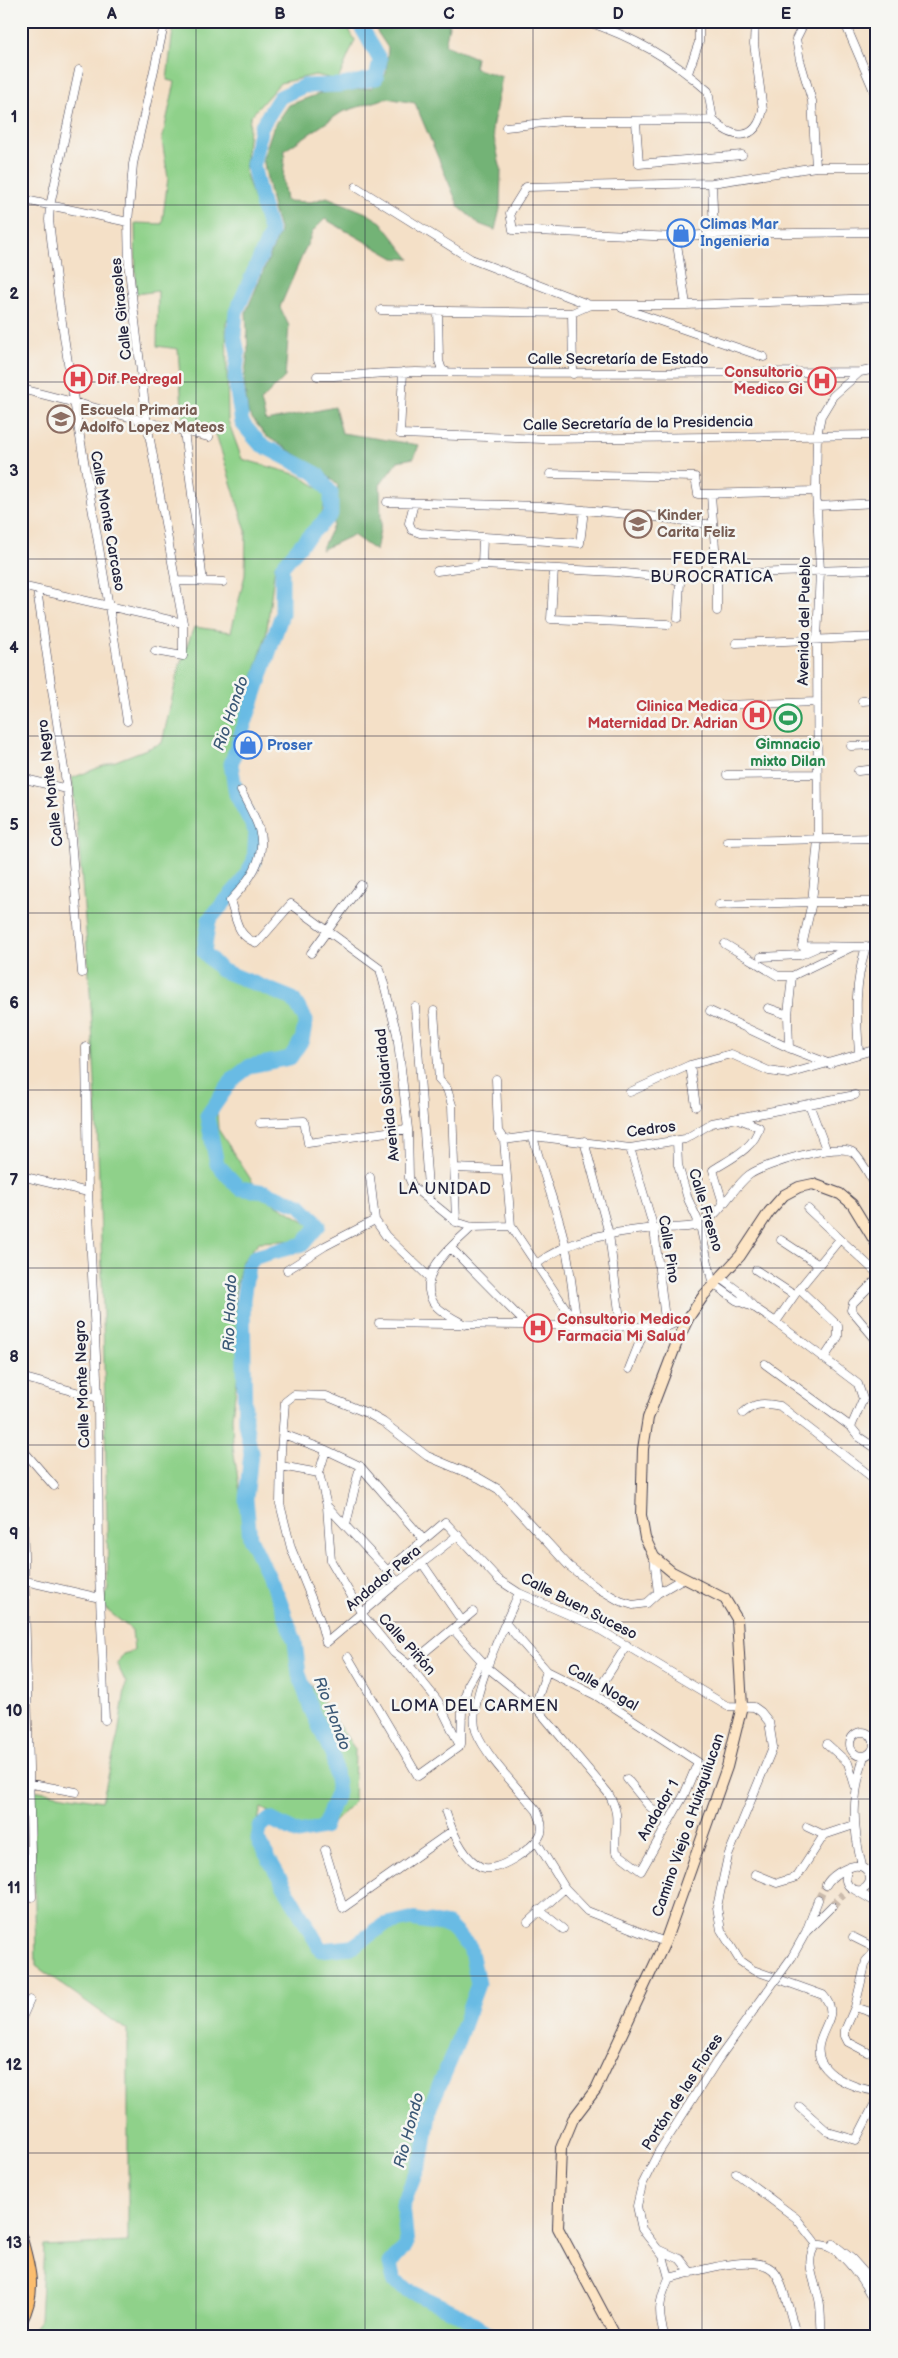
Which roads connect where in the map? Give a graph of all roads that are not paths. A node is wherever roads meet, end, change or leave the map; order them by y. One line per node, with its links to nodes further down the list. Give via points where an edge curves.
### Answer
1 (166, 21): 20 (street, Calle Girasoles, via 133,164)
2 (586, 21): 8 (street, via 626,35)
3 (699, 21): 8 (street, via 699,42)
4 (755, 21): 10 (street, via 754,44 763,110 760,121 754,129 742,135 732,134)
5 (804, 21): 14 (street, via 796,39 812,101)
6 (844, 21): 9 (street)
7 (79, 70): 19 (street, Calle Monte Carcaso)
8 (688, 74): 10 (street, via 708,91)
9 (877, 98)
10 (713, 120): 11 (street)
11 (636, 122): 12 (street, via 562,121); 13 (street, via 639,164)
12 (506, 126)
13 (742, 155)
14 (816, 167): 15 (street); 16 (street)
15 (877, 167)
16 (712, 183): 22 (street); 23 (street, via 526,187 510,213 513,230)
17 (356, 187): 25 (street, via 471,259)
18 (21, 199): 19 (street)
19 (50, 206): 20 (street); 39 (street, Calle Monte Carcaso)
20 (128, 222): 40 (street, Calle Girasoles, via 129,270)
21 (877, 232): 22 (street)
22 (714, 234): 23 (street)
23 (676, 238): 27 (street)
24 (877, 298): 27 (street)
25 (590, 304): 26 (street); 30 (street)
26 (616, 305): 27 (street); 31 (street)
27 (686, 305)
28 (381, 310): 29 (street)
29 (438, 311): 30 (street); 35 (street, via 439,361 442,370)
30 (572, 313): 36 (street)
31 (764, 357)
32 (877, 369): 34 (street, Calle Secretaría de Estado)
33 (403, 372): 35 (street, Calle Secretaría de Estado); 37 (street, Calle Secretaría de Estado); 42 (street, Calle Secretaría de la Presidencia, via 400,434 543,439)
34 (860, 372): 36 (street, Calle Secretaría de Estado); 42 (street, Avenida del Pueblo, via 833,396 821,416)
35 (449, 373): 36 (street, Calle Secretaría de Estado)
36 (573, 374)
37 (317, 376)
38 (21, 389): 39 (street)
39 (73, 401): 40 (street); 66 (street, Calle Monte Carcaso)
40 (147, 423): 41 (street); 61 (street, Calle Girasoles)
41 (184, 431): 44 (street); 62 (street)
42 (817, 435): 43 (street, Calle Secretaría de la Presidencia); 46 (street, Avenida del Pueblo)
43 (877, 435)
44 (209, 437)
45 (550, 474): 47 (street, via 695,477 698,494)
46 (816, 491): 47 (street); 51 (street, Avenida del Pueblo)
47 (711, 495): 53 (street)
48 (387, 502): 49 (street)
49 (414, 503): 52 (street); 54 (street, via 409,522 412,530)
50 (877, 503): 51 (street)
51 (817, 506): 59 (street, Avenida del Pueblo)
52 (584, 510): 53 (street); 54 (street, via 580,543)
53 (713, 524): 60 (street)
54 (483, 537): 55 (street)
55 (482, 565): 56 (street); 58 (street)
56 (554, 568): 68 (street, via 672,578 680,582); 70 (street, via 551,619)
57 (877, 569): 59 (street)
58 (437, 571)
59 (820, 571): 60 (street); 72 (street, Avenida del Pueblo)
60 (717, 574): 67 (street)
61 (175, 581): 62 (street); 69 (street, Calle Girasoles)
62 (204, 582): 63 (street)
63 (224, 582)
64 (21, 586): 65 (street)
65 (37, 590): 66 (street); 87 (street, Calle Monte Negro)
66 (110, 606): 69 (street); 79 (street, Calle Monte Carcaso)
67 (716, 612)
68 (678, 618)
69 (183, 623): 74 (street, Calle Girasoles, via 183,656)
70 (668, 624)
71 (877, 637): 72 (street)
72 (817, 640): 73 (street); 77 (street, Avenida del Pueblo)
73 (736, 643)
74 (155, 651)
75 (877, 700): 76 (street)
76 (862, 701)
77 (817, 702): 78 (street); 84 (street, Avenida del Pueblo)
78 (722, 705)
79 (127, 722)
80 (877, 745): 81 (street)
81 (851, 746)
82 (877, 770): 83 (street)
83 (858, 771)
84 (817, 774): 85 (street); 90 (street, Avenida del Pueblo)
85 (727, 775)
86 (21, 778): 87 (street)
87 (67, 789): 104 (street, Calle Monte Negro)
88 (241, 791): 96 (street, Avenida Solidaridad, via 259,830 261,846 259,859 247,882 230,901 241,934 257,943 291,904)
89 (877, 838): 90 (street)
90 (818, 840): 91 (street); 93 (street, Avenida del Pueblo)
91 (727, 841)
92 (360, 885): 96 (street)
93 (812, 902): 94 (street); 95 (street); 99 (street, Avenida del Pueblo, via 802,946)
94 (877, 902)
95 (719, 905)
96 (327, 931): 102 (street); 124 (street, Avenida Solidaridad, via 380,969 398,1034)
97 (725, 944): 105 (street, via 778,976)
98 (856, 945): 99 (street); 100 (street); 105 (street)
99 (820, 946): 103 (street, via 800,955)
100 (866, 946): 101 (street); 114 (street, via 858,972 855,1001)
101 (877, 947)
102 (311, 953)
103 (761, 956)
104 (82, 973)
105 (792, 976): 110 (street)
106 (415, 1007): 137 (street)
107 (768, 1008): 110 (street)
108 (434, 1010): 131 (street, via 439,1080 447,1089 452,1104)
109 (710, 1011): 112 (street)
110 (788, 1015): 112 (street)
111 (86, 1047): 136 (street, Calle Monte Negro)
112 (789, 1048): 115 (street)
113 (877, 1049): 114 (street)
114 (859, 1053): 115 (street)
115 (830, 1064): 116 (street, via 789,1074 769,1071 731,1054)
116 (690, 1065): 118 (street); 121 (street)
117 (496, 1079): 126 (street, via 498,1131)
118 (630, 1092)
119 (855, 1095): 120 (street, Cedros)
120 (809, 1104): 122 (street, Cedros); 130 (street)
121 (696, 1106)
122 (737, 1118): 128 (street, Cedros, via 712,1123); 138 (street, via 759,1127 758,1134 748,1147 713,1170)
123 (260, 1123): 124 (street, via 304,1121 308,1143)
124 (408, 1129): 137 (street, Avenida Solidaridad, via 409,1178 413,1187)
125 (533, 1136): 126 (street, Cedros); 127 (street, Cedros); 149 (street)
126 (504, 1140): 132 (street)
127 (584, 1141): 129 (street, Cedros); 146 (street)
128 (677, 1141): 129 (street, Cedros); 142 (street, Calle Fresno, via 678,1165)
129 (630, 1148): 145 (street, Calle Pino)
130 (826, 1149): 135 (street, via 845,1149 854,1153); 138 (street, via 765,1166 749,1174)
131 (454, 1168): 132 (street); 141 (street)
132 (506, 1170): 143 (street)
133 (21, 1176): 136 (street)
134 (370, 1177): 140 (street)
135 (877, 1188)
136 (88, 1192): 175 (street, Calle Monte Negro)
137 (429, 1202): 141 (street, Avenida Solidaridad)
138 (723, 1203): 142 (street)
139 (808, 1209): 147 (street)
140 (375, 1220): 154 (street); 157 (street, via 386,1236)
141 (456, 1222): 144 (street, Avenida Solidaridad)
142 (700, 1225): 145 (street); 159 (street, Calle Fresno)
143 (511, 1226): 144 (street, Avenida Solidaridad); 152 (street)
144 (472, 1227): 151 (street)
145 (654, 1229): 146 (street); 169 (street, Calle Pino)
146 (609, 1234): 149 (street); 168 (street)
147 (840, 1239): 153 (street); 156 (street)
148 (781, 1240): 153 (street)
149 (566, 1245): 152 (street); 167 (street)
150 (877, 1245): 159 (main road, Camino Viejo a Huixquilucan, via 852,1204 840,1194 813,1184 800,1187 784,1195 768,1212 740,1256)
151 (452, 1248): 157 (street, via 437,1262); 165 (street)
152 (535, 1265): 167 (street)
153 (819, 1265): 160 (street)
154 (287, 1270)
155 (756, 1270): 160 (street)
156 (877, 1273)
157 (430, 1278): 164 (street, via 433,1303)
158 (877, 1279): 170 (street, via 853,1303 852,1310)
159 (716, 1283): 161 (main road, Camino Viejo a Huixquilucan); 162 (street, via 736,1300)
160 (797, 1292): 162 (street); 171 (street, via 838,1326 838,1337)
161 (689, 1318): 169 (street); 192 (main road, Camino Viejo a Huixquilucan, via 648,1418 643,1449 641,1515 645,1538)
162 (776, 1322): 171 (street)
163 (379, 1323): 164 (street)
164 (465, 1325): 165 (street)
165 (528, 1326): 167 (street)
166 (646, 1326): 168 (street); 169 (street); 173 (street)
167 (578, 1327): 168 (street)
168 (621, 1327)
169 (666, 1327)
170 (877, 1341)
171 (824, 1358): 177 (street, via 858,1384 862,1391 863,1399)
172 (765, 1364): 177 (street)
173 (629, 1370)
174 (21, 1377): 175 (street)
175 (98, 1398): 200 (street, Calle Monte Negro)
176 (743, 1413): 186 (street, via 763,1403 780,1406)
177 (851, 1427): 181 (street)
178 (21, 1428): 180 (street)
179 (283, 1434): 182 (street); 183 (street); 199 (street, Calle Buen Suceso, via 285,1402 294,1395 326,1396 367,1413 426,1456 498,1489 569,1566 596,1587 633,1605 647,1603)
180 (22, 1449): 187 (street); 196 (street)
181 (877, 1449)
182 (326, 1450): 184 (street); 185 (street)
183 (281, 1466): 185 (street); 202 (street, Andador Pera, via 280,1504 291,1548 326,1643)
184 (360, 1466): 189 (street); 191 (street)
185 (319, 1473): 188 (street, Calle Piñón)
186 (877, 1481)
187 (54, 1486)
188 (327, 1506): 189 (street); 202 (street, Calle Piñón, via 331,1561)
189 (346, 1524): 194 (street)
190 (458, 1535): 191 (street, Calle Buen Suceso, via 445,1522); 193 (street, Andador Pera); 198 (street, Calle Buen Suceso, via 499,1580)
191 (423, 1539): 194 (street)
192 (654, 1557): 195 (main road, Camino Viejo a Huixquilucan); 199 (street)
193 (422, 1563): 197 (street, Andador Pera); 203 (street)
194 (386, 1571): 197 (street)
195 (684, 1578): 199 (street, Calle Buen Suceso); 214 (main road, Camino Viejo a Huixquilucan, via 726,1599 737,1619)
196 (23, 1580): 200 (street); 221 (street)
197 (398, 1582): 202 (street, Andador Pera)
198 (519, 1593): 204 (street); 206 (street, Calle Buen Suceso, via 592,1625)
199 (658, 1593)
200 (100, 1598): 215 (street, Calle Monte Negro)
201 (473, 1612): 203 (street)
202 (362, 1614): 209 (street, Calle Piñón, via 394,1653)
203 (462, 1621): 205 (street)
204 (506, 1624): 210 (street); 211 (street, Calle Nogal)
205 (453, 1629): 208 (street); 209 (street)
206 (627, 1645): 212 (street); 214 (street, Calle Buen Suceso, via 728,1706)
207 (348, 1657): 217 (street, via 418,1776)
208 (482, 1661): 210 (street); 217 (street, via 468,1685 462,1710)
209 (409, 1665): 217 (street, Calle Piñón, via 438,1701)
210 (488, 1668): 213 (street); 230 (street, via 479,1690 475,1729 482,1744 536,1811 542,1826)
211 (547, 1671): 212 (street, Calle Nogal); 213 (street)
212 (595, 1695): 219 (street, Calle Nogal)
213 (534, 1706): 225 (street, Andador 1, via 616,1806 616,1852 641,1871)
214 (742, 1706): 249 (main road, Camino Viejo a Huixquilucan, via 727,1767); 256 (street, Calle Buen Suceso, via 754,1707 769,1722 772,1746 728,1856 716,1907 721,1930 740,1961 753,1970 823,1995 831,2004 819,2047 825,2066 846,2084)
215 (105, 1720)
216 (827, 1744): 222 (street, via 848,1763)
217 (460, 1746)
218 (864, 1756): 222 (street)
219 (698, 1762): 225 (street, Andador 1, via 684,1795)
220 (627, 1779): 225 (street)
221 (25, 1783): 223 (street); 240 (street)
222 (856, 1787): 226 (street)
223 (76, 1792)
224 (446, 1813): 228 (street)
225 (667, 1822)
226 (854, 1825): 229 (street); 232 (street)
227 (807, 1828): 229 (street)
228 (452, 1831): 230 (street, via 472,1861 486,1869 509,1862); 231 (street, via 343,1908)
229 (824, 1835): 234 (street, via 797,1878 777,1883)
230 (536, 1841): 237 (street)
231 (325, 1850)
232 (862, 1866): 233 (street); 235 (street)
233 (848, 1869): 236 (street, via 836,1874); 238 (street, via 846,1881)
234 (755, 1874)
235 (874, 1878): 238 (street, via 862,1890)
236 (826, 1885)
237 (564, 1888): 244 (street); 249 (street, via 587,1911)
238 (852, 1888): 239 (street); 242 (street)
239 (843, 1894)
240 (32, 1897)
241 (818, 1900): 247 (street, Portón de las Flores)
242 (877, 1902)
243 (832, 1906): 247 (street, Portón de las Flores)
244 (540, 1910): 245 (street); 246 (street)
245 (528, 1922)
246 (563, 1929)
247 (806, 1932): 262 (street, Portón de las Flores, bridge, via 792,1957 717,2061 658,2153 642,2185 637,2206 642,2229)
248 (853, 1936): 250 (street)
249 (665, 1942): 269 (main road, Camino Viejo a Huixquilucan, via 596,2089 573,2119 561,2148 558,2228)
250 (877, 1949): 252 (street, via 866,1961)
251 (30, 2000): 254 (street)
252 (855, 2007): 253 (street); 255 (street, via 845,2036 848,2042)
253 (877, 2014)
254 (21, 2020)
255 (867, 2052)
256 (877, 2091)
257 (877, 2099): 258 (street, via 856,2140 828,2132)
258 (800, 2107)
259 (736, 2173): 261 (street, via 796,2218)
260 (21, 2237): 268 (main road, via 32,2294)
261 (814, 2241): 265 (street, via 827,2241 840,2248); 266 (street, via 805,2256)
262 (658, 2249): 263 (street, via 680,2259); 264 (street, Portón de las Flores)
263 (691, 2273): 264 (street); 271 (street, via 745,2261 766,2264 776,2273)
264 (668, 2278): 270 (street, via 659,2300)
265 (877, 2287)
266 (818, 2304): 267 (street, via 810,2261 812,2250 820,2244 836,2252 856,2271); 272 (street); 273 (street)
267 (877, 2310)
268 (21, 2322)
269 (616, 2337)
270 (665, 2337)
271 (797, 2337)
272 (818, 2337)
273 (822, 2337)

